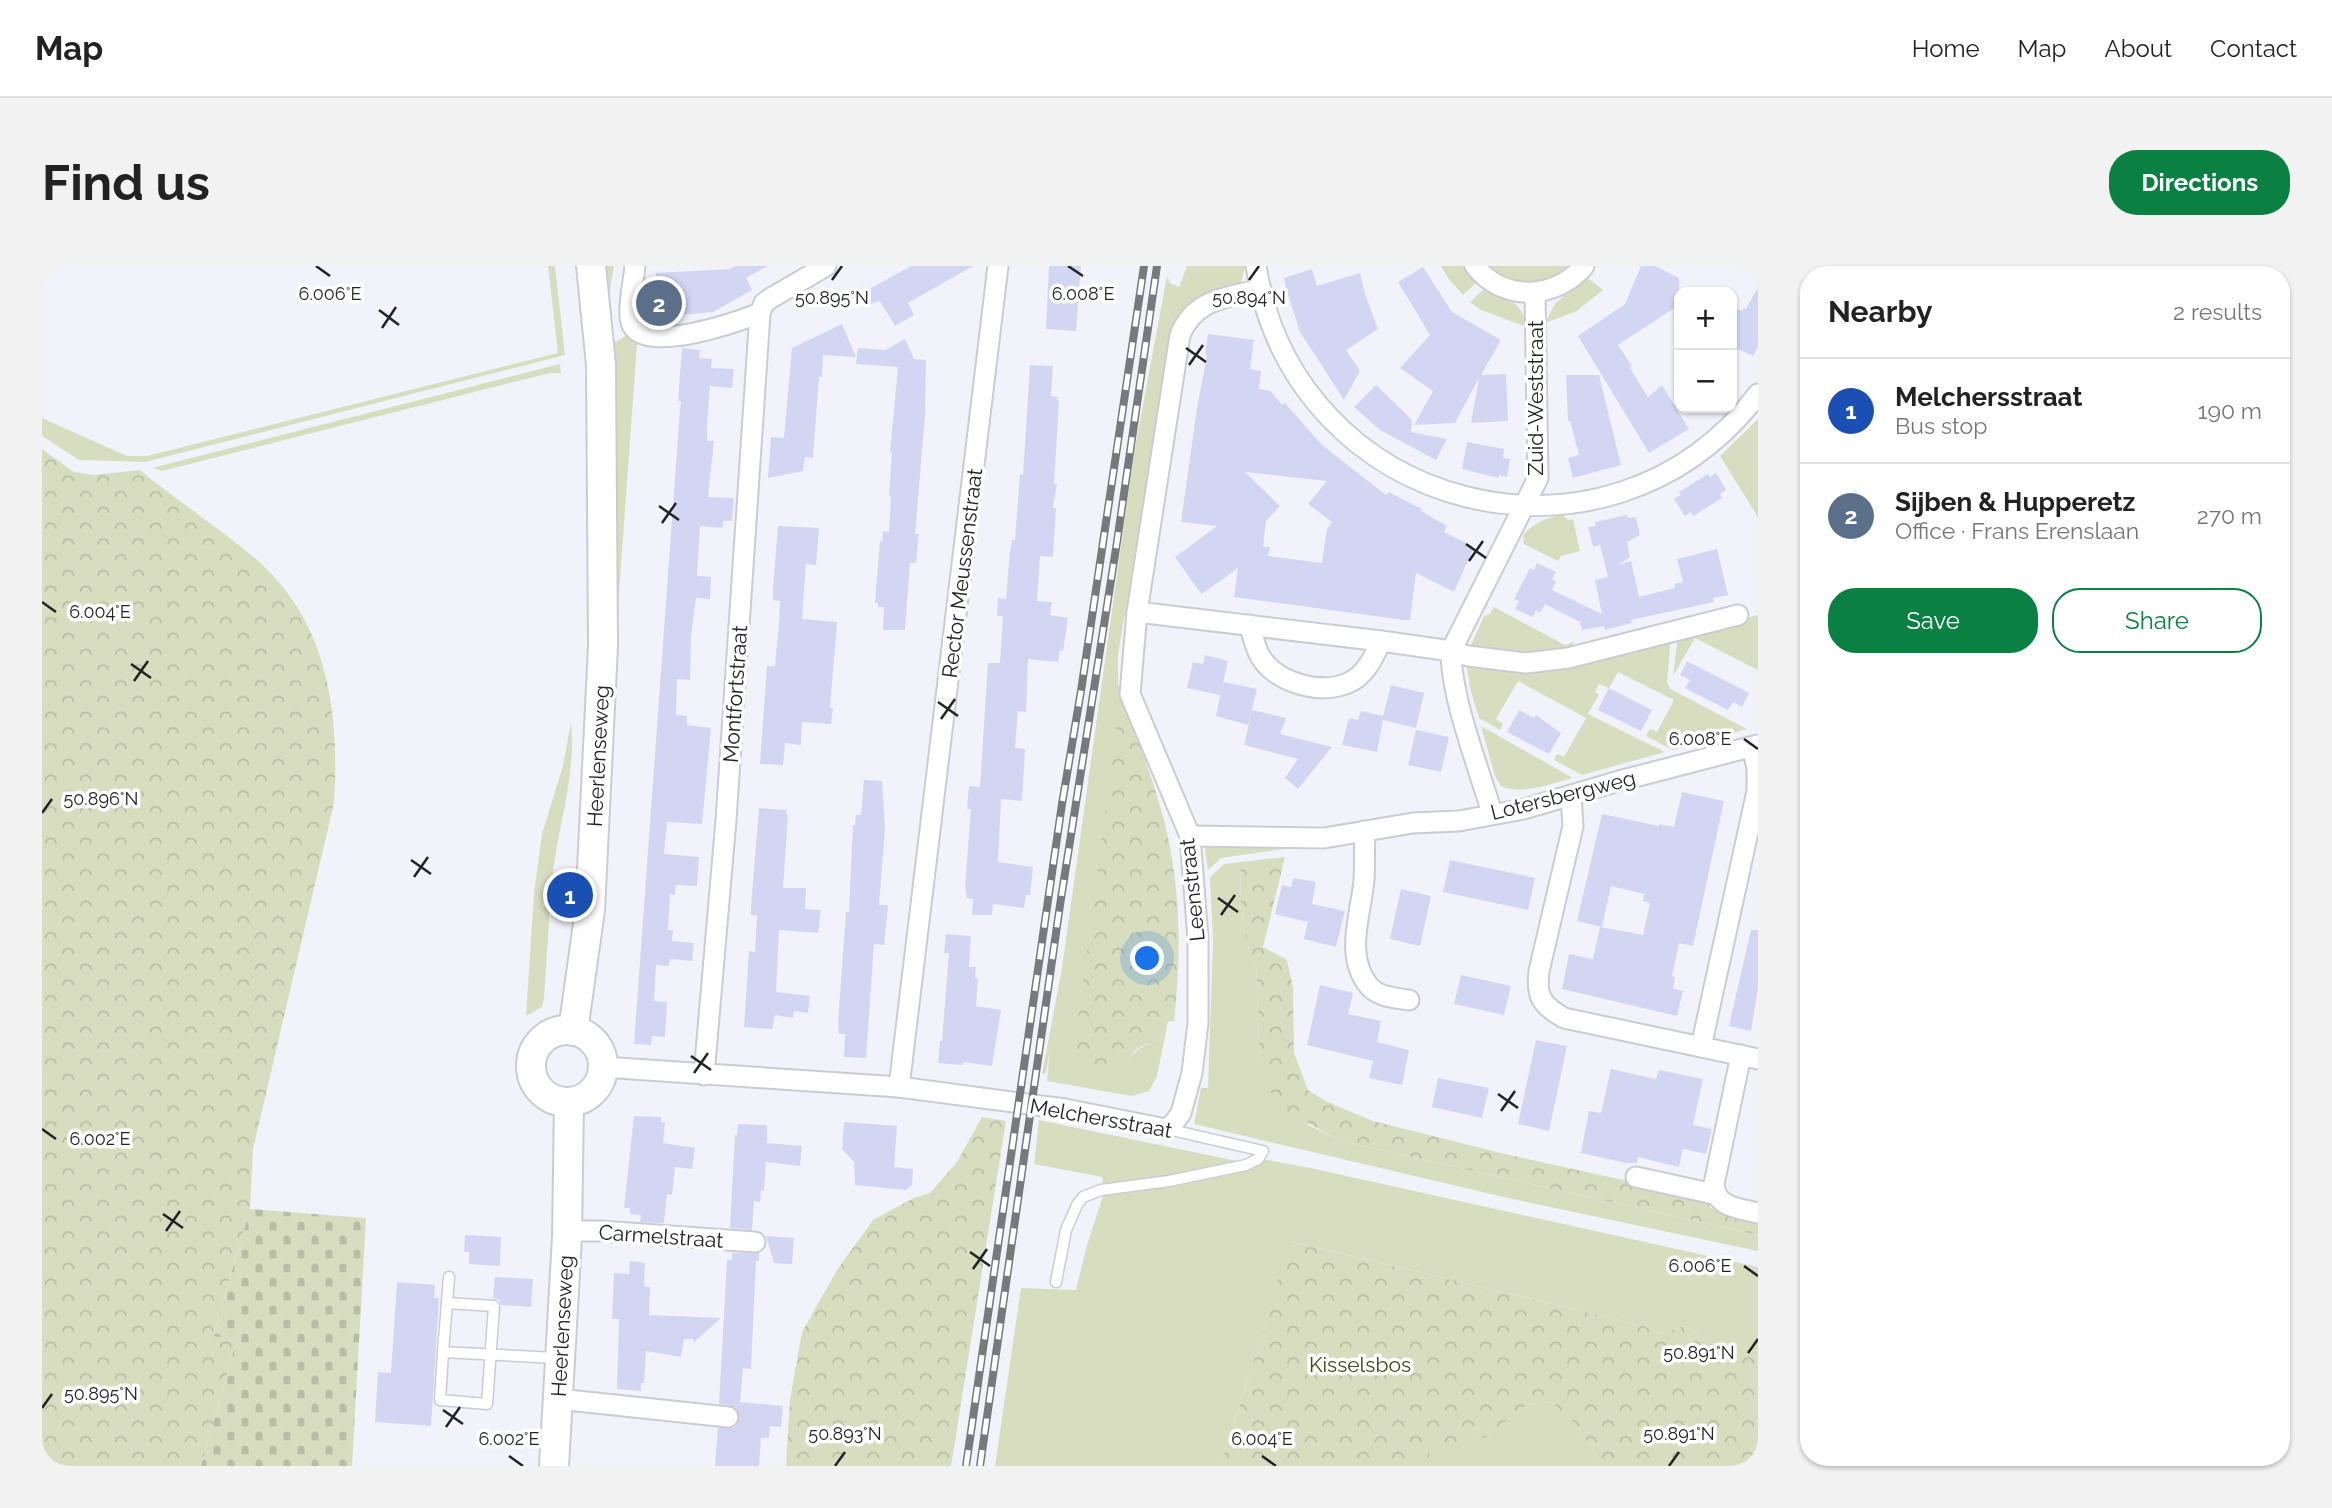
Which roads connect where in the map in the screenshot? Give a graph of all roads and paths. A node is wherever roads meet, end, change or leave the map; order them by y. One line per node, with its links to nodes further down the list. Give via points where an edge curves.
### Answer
1 (572, 266): 13 (main road, Heerlenseweg)
2 (591, 266): 13 (main road, Heerlenseweg, via 601,365)
3 (635, 266): 11 (street, via 630,316 631,324 642,334 679,335)
4 (826, 266): 11 (street, via 771,298)
5 (998, 266): 31 (street, Rector Meussenstraat)
6 (1256, 266): 9 (street)
7 (1475, 266): 10 (street, via 1498,285)
8 (1584, 266): 10 (street, via 1569,281)
9 (1261, 289): 14 (street, via 1289,364 1320,407 1358,445 1402,474 1439,490 1478,501); 15 (street, Leenstraat, via 1208,302 1185,322 1180,335)
10 (1535, 293): 14 (street, Zuid-Weststraat, via 1538,471)
11 (760, 313): 30 (street, Montfortstraat)
12 (1758, 394): 14 (street, via 1714,440 1652,481 1580,503)
13 (603, 479): 26 (main road, Heerlenseweg, via 605,593 596,810 590,910)
14 (1524, 506): 19 (street, Zuid-Weststraat)
15 (1137, 612): 17 (street); 24 (street, Leenstraat, via 1130,694)
16 (1738, 615): 19 (street, via 1543,662 1511,662)
17 (1249, 625): 18 (street); 18 (street, via 1272,670 1310,687 1349,683 1364,671)
18 (1381, 641): 19 (street)
19 (1451, 651): 22 (street, via 1457,695)
20 (1755, 746): 21 (street, Lotersbergweg); 27 (street, via 1757,791)
21 (1571, 796): 22 (street, Lotersbergweg); 27 (street, via 1573,826 1539,971 1541,1000 1564,1018)
22 (1492, 813): 23 (street, Lotersbergweg)
23 (1365, 831): 24 (street, Lotersbergweg, via 1324,838); 25 (street, via 1355,940 1358,966 1369,986 1381,994)
24 (1190, 836): 33 (street, Leenstraat, via 1198,939 1198,1023 1181,1113)
25 (1409, 1000)
26 (573, 1031): 29 (main road, via 595,1043); 32 (main road, via 545,1038 532,1064 542,1091)
27 (1701, 1047): 28 (street)
28 (1750, 1057): 35 (street)
29 (603, 1068): 30 (street, Melchersstraat); 32 (main road, via 596,1087)
30 (704, 1075): 31 (street, Melchersstraat)
31 (900, 1087): 33 (street, Melchersstraat, via 1065,1109)
32 (569, 1102): 37 (main road, Heerlenseweg)
33 (1166, 1129): 40 (lane, Melchersstraat, via 1263,1151 1246,1166 1101,1189 1083,1198 1066,1230)
34 (1636, 1177): 35 (street)
35 (1714, 1194): 36 (street, via 1726,1206)
36 (1758, 1213)
37 (568, 1231): 38 (street, Carmelstraat); 44 (main road, Heerlenseweg)
38 (755, 1242)
39 (449, 1277): 41 (lane)
40 (1056, 1282)
41 (447, 1303): 42 (lane); 43 (lane, via 494,1306)
42 (443, 1352): 43 (lane); 43 (lane, via 440,1400 487,1404)
43 (490, 1354): 44 (lane)
44 (560, 1358): 45 (main road, Heerlenseweg)
45 (558, 1399): 46 (street); 47 (main road, Heerlenseweg)
46 (728, 1417)
47 (554, 1466)

